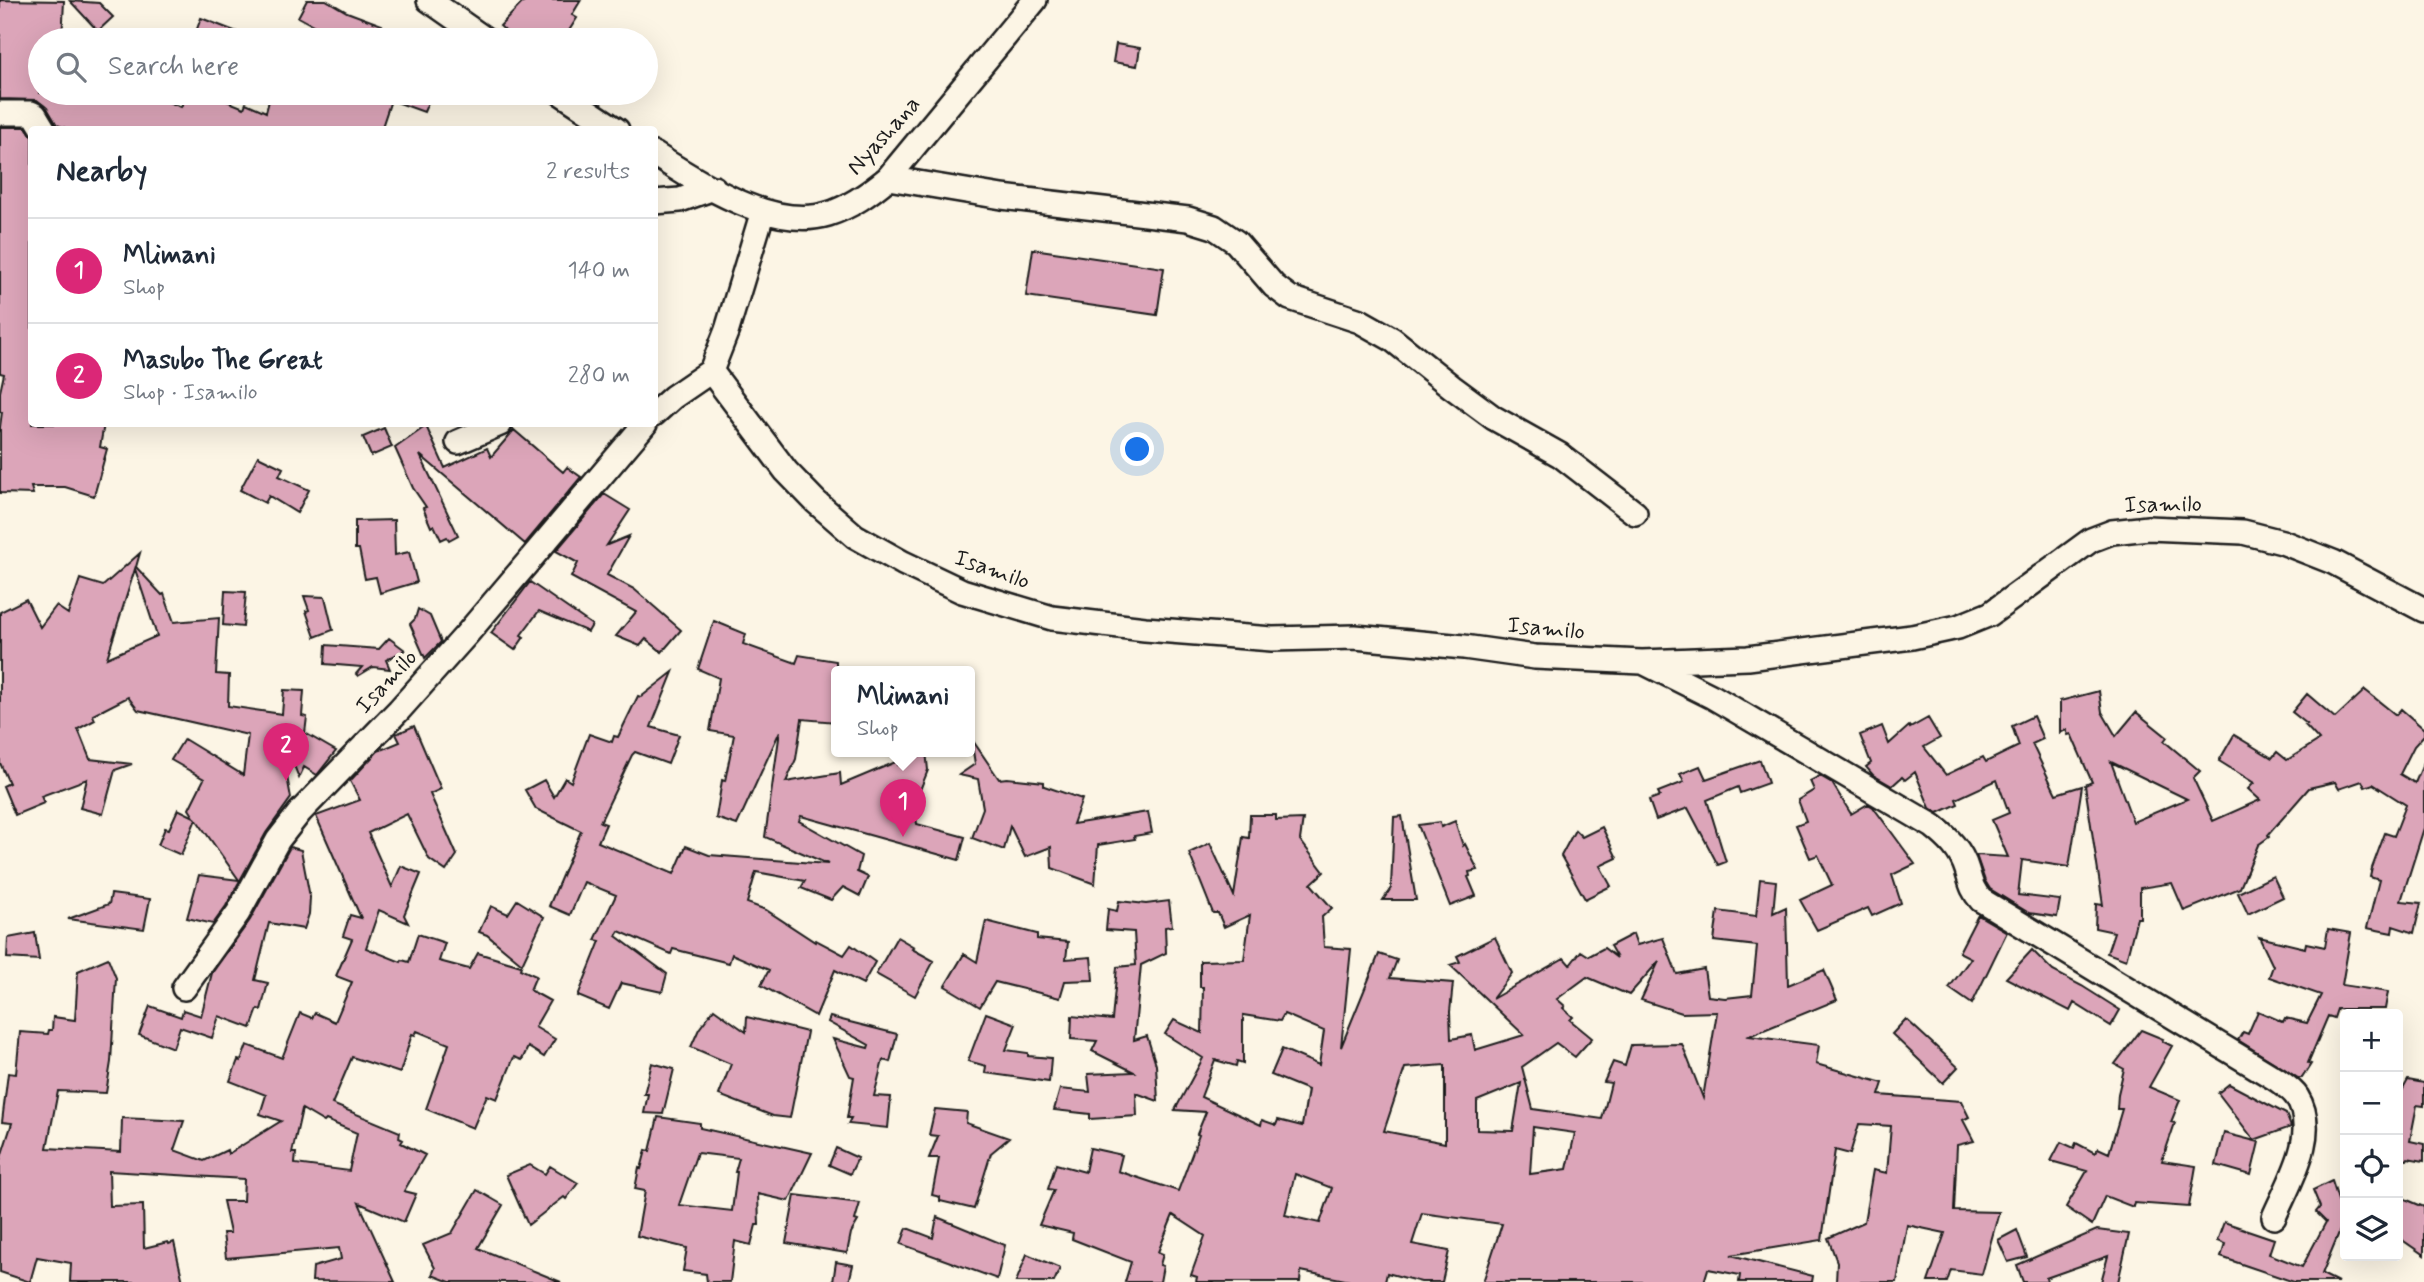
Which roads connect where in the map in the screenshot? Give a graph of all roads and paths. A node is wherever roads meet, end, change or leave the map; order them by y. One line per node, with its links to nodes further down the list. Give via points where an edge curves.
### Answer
1 (429, 0): 3 (street)
2 (1035, 0): 9 (street, Nyashana)
3 (469, 28)
4 (579, 105): 7 (street)
5 (0, 113): 6 (street, via 31,113)
6 (42, 126)
7 (611, 126)
8 (658, 156): 10 (street, Nyashana)
9 (888, 178): 12 (street, Nyashana, via 865,197 827,214); 18 (street, via 1188,219 1214,227 1236,242 1290,298 1360,321 1392,339 1473,403 1560,455)
10 (714, 188): 11 (street, via 680,200); 12 (street, Nyashana)
11 (658, 202)
12 (763, 211): 13 (street)
13 (710, 371): 14 (street); 20 (street, Isamilo, via 786,471 816,502 855,536 962,591 1052,618 1145,629 1272,639 1354,637 1535,657)
14 (664, 398)
15 (493, 427): 17 (street)
16 (642, 427): 21 (street, Isamilo, via 467,634 300,812 278,840 238,913)
17 (458, 442)
18 (1635, 513)
19 (2424, 610): 20 (street, Isamilo, via 2333,562 2282,542 2243,532 2148,528 2112,532 2091,540 1990,614 1958,627 1748,658)
20 (1642, 662): 22 (street, via 1713,697 1933,826 1961,855 1973,892 1981,901 2295,1094 2304,1112 2305,1134 2298,1163)
21 (184, 988)
22 (2274, 1217)

